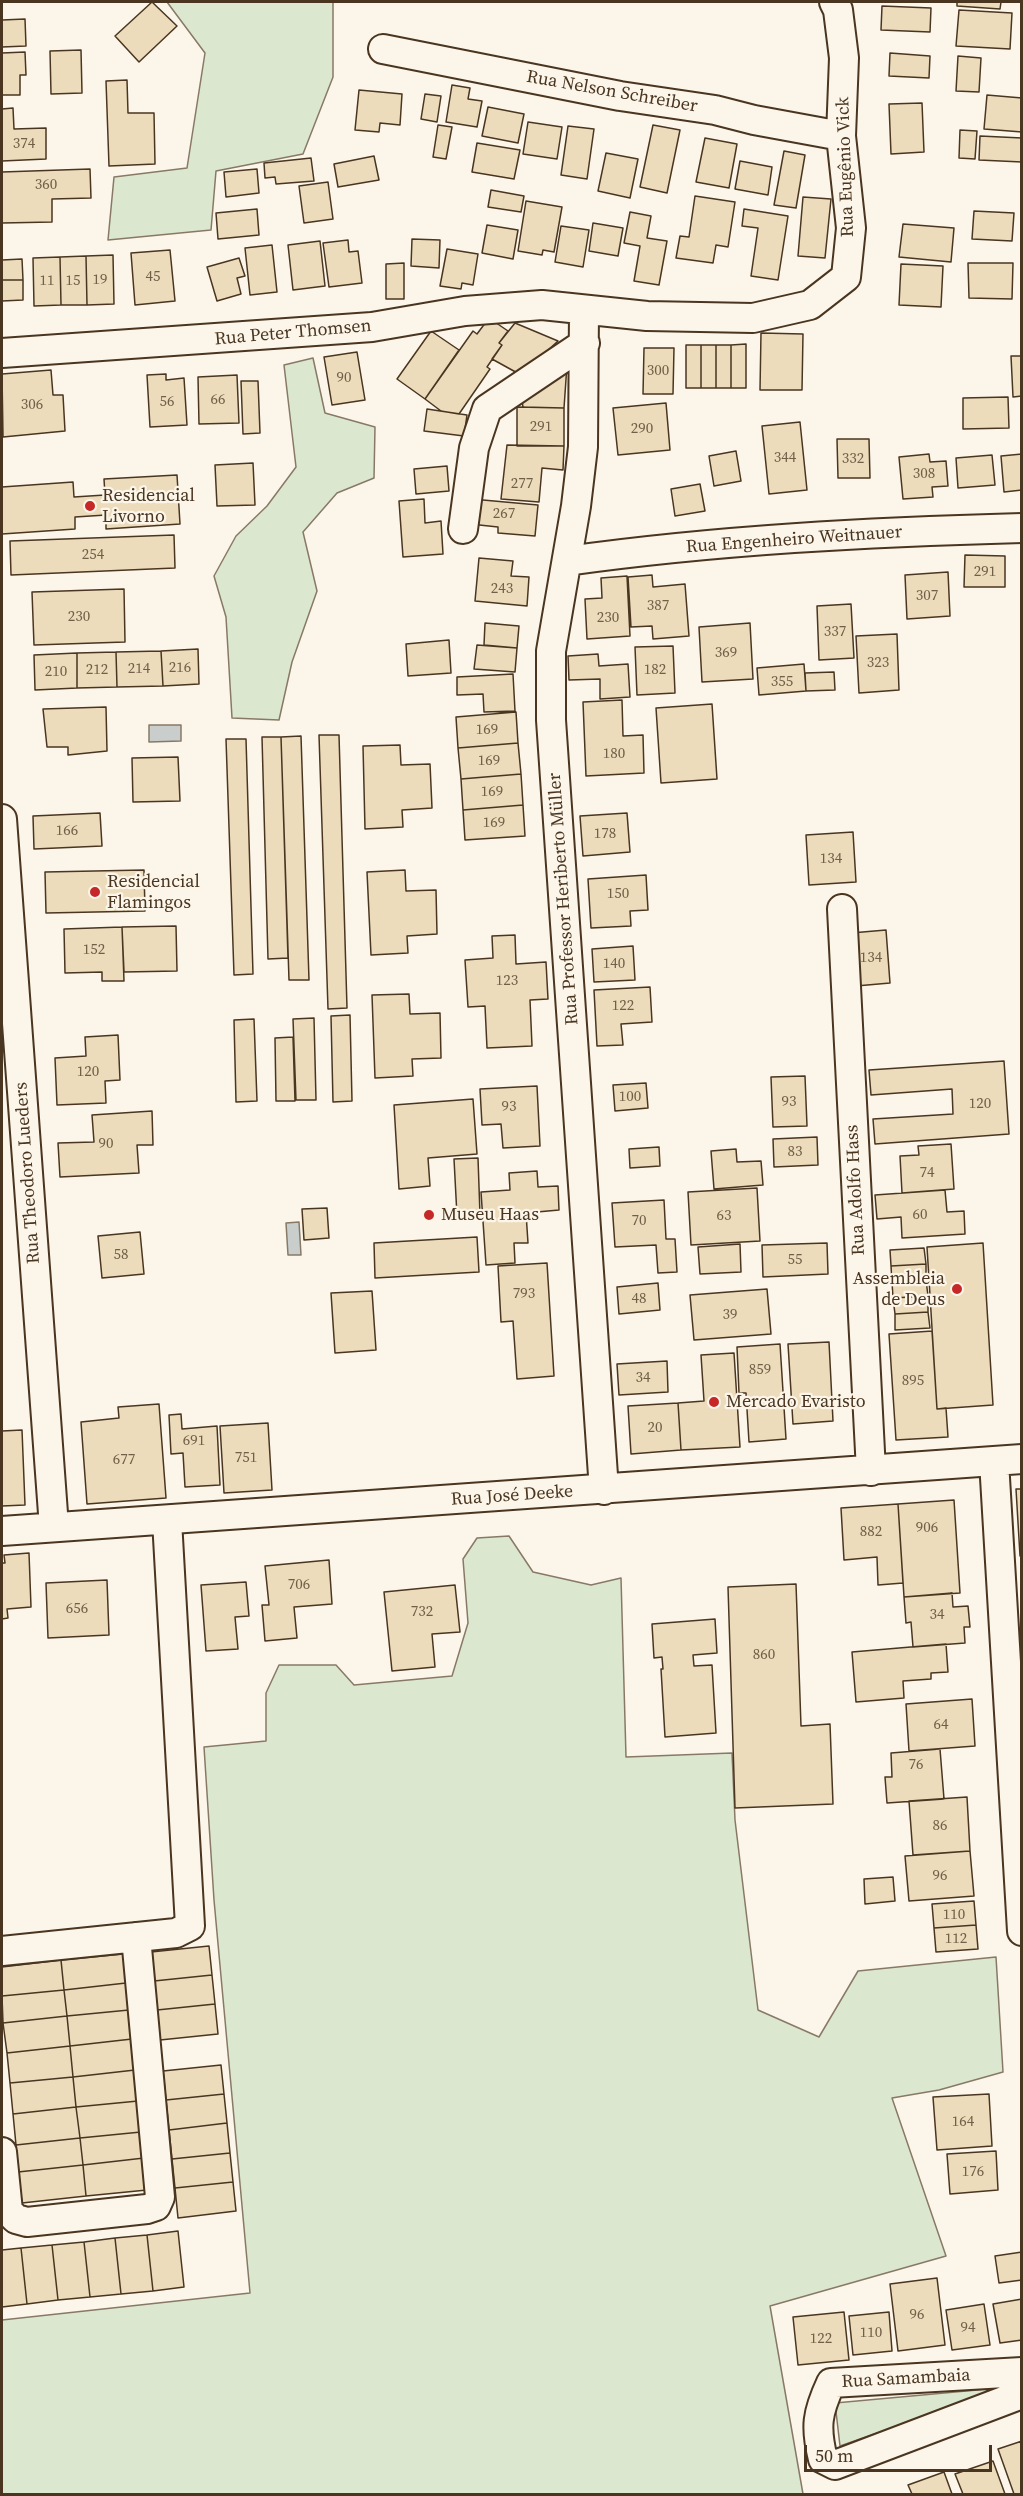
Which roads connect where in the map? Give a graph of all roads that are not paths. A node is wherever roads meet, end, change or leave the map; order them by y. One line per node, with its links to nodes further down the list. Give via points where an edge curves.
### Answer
1 (834, 2): 3 (street, Rua Eugênio Vick, via 844,58)
2 (383, 49): 3 (street, Rua Nelson Schreiber)
3 (841, 136): 4 (street, Rua Eugênio Vick, via 851,228 846,277 810,304 753,318 647,316)
4 (584, 310): 5 (street, Rua Professor Heriberto Müller); 6 (street, Rua Peter Thomsen, via 542,305 505,307 372,327)
5 (585, 343): 8 (street, via 487,409 474,448); 9 (street, Rua Professor Heriberto Müller, via 583,447)
6 (2, 353)
7 (1022, 528): 9 (street, Rua Engenheiro Weitnauer, via 881,532 630,552)
8 (463, 529)
9 (567, 561): 15 (street, Rua Professor Heriberto Müller, via 551,651 551,720)
10 (2, 819): 17 (street, Rua Theodoro Lueders)
11 (842, 909): 14 (street, Rua Adolfo Hass)
12 (1022, 1459): 13 (street, Rua José Deeke)
13 (993, 1461): 14 (street, Rua José Deeke); 19 (street)
14 (871, 1471): 15 (street, Rua José Deeke)
15 (604, 1490): 16 (street, Rua José Deeke)
16 (167, 1520): 17 (street, Rua José Deeke); 20 (street, via 190,1926 176,1933)
17 (54, 1527): 18 (street, Rua José Deeke)
18 (2, 1531)
19 (1022, 1931)
20 (136, 1937): 21 (street); 22 (street, via 160,2198 156,2206 27,2222 16,2219 8,2211)
21 (2, 1951)
22 (2, 2152)
23 (1022, 2373): 24 (street, Rua Samambaia, via 831,2383 820,2407 817,2434 823,2459 835,2465)
24 (1022, 2394)

